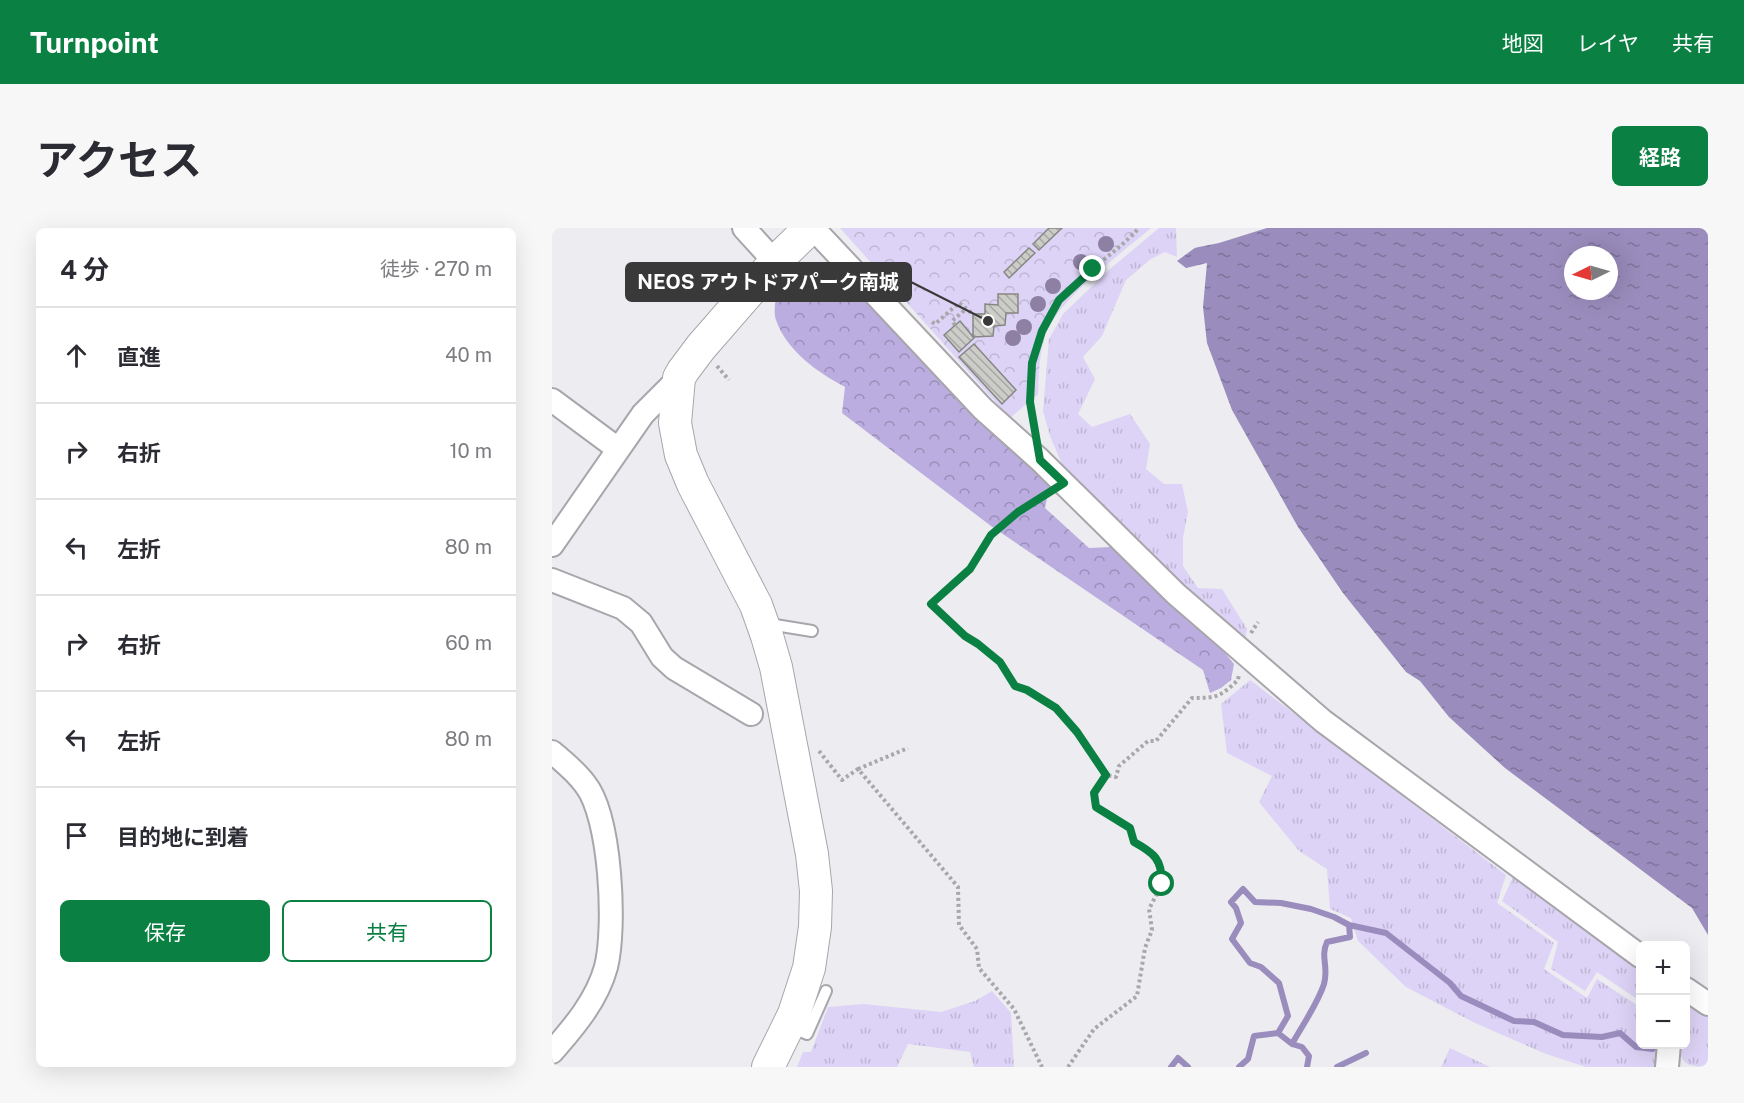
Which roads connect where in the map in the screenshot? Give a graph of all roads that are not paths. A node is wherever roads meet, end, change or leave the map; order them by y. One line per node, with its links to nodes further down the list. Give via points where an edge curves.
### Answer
1 (744, 228): 3 (street)
2 (812, 228): 3 (street); 13 (street, via 983,409 1176,594 1323,721)
3 (775, 262): 4 (street, via 701,347)
4 (680, 378): 6 (street, via 643,414); 9 (street, via 675,423 681,455)
5 (552, 400): 6 (street)
6 (618, 449): 7 (street)
7 (552, 544)
8 (552, 580): 11 (street, via 623,608 640,623 674,668)
9 (762, 623): 10 (lane); 17 (street, via 776,668 816,891 809,968)
10 (812, 631)
11 (751, 714)
12 (552, 752): 19 (street, via 586,785 603,824 612,909 606,967 591,1004)
13 (1636, 953)
14 (826, 991): 17 (lane, via 807,1034)
15 (1690, 992): 16 (street)
16 (1708, 1004)
17 (788, 1026): 20 (street)
18 (1669, 1049): 21 (street)
19 (552, 1052)
20 (768, 1067)
21 (1667, 1067)

